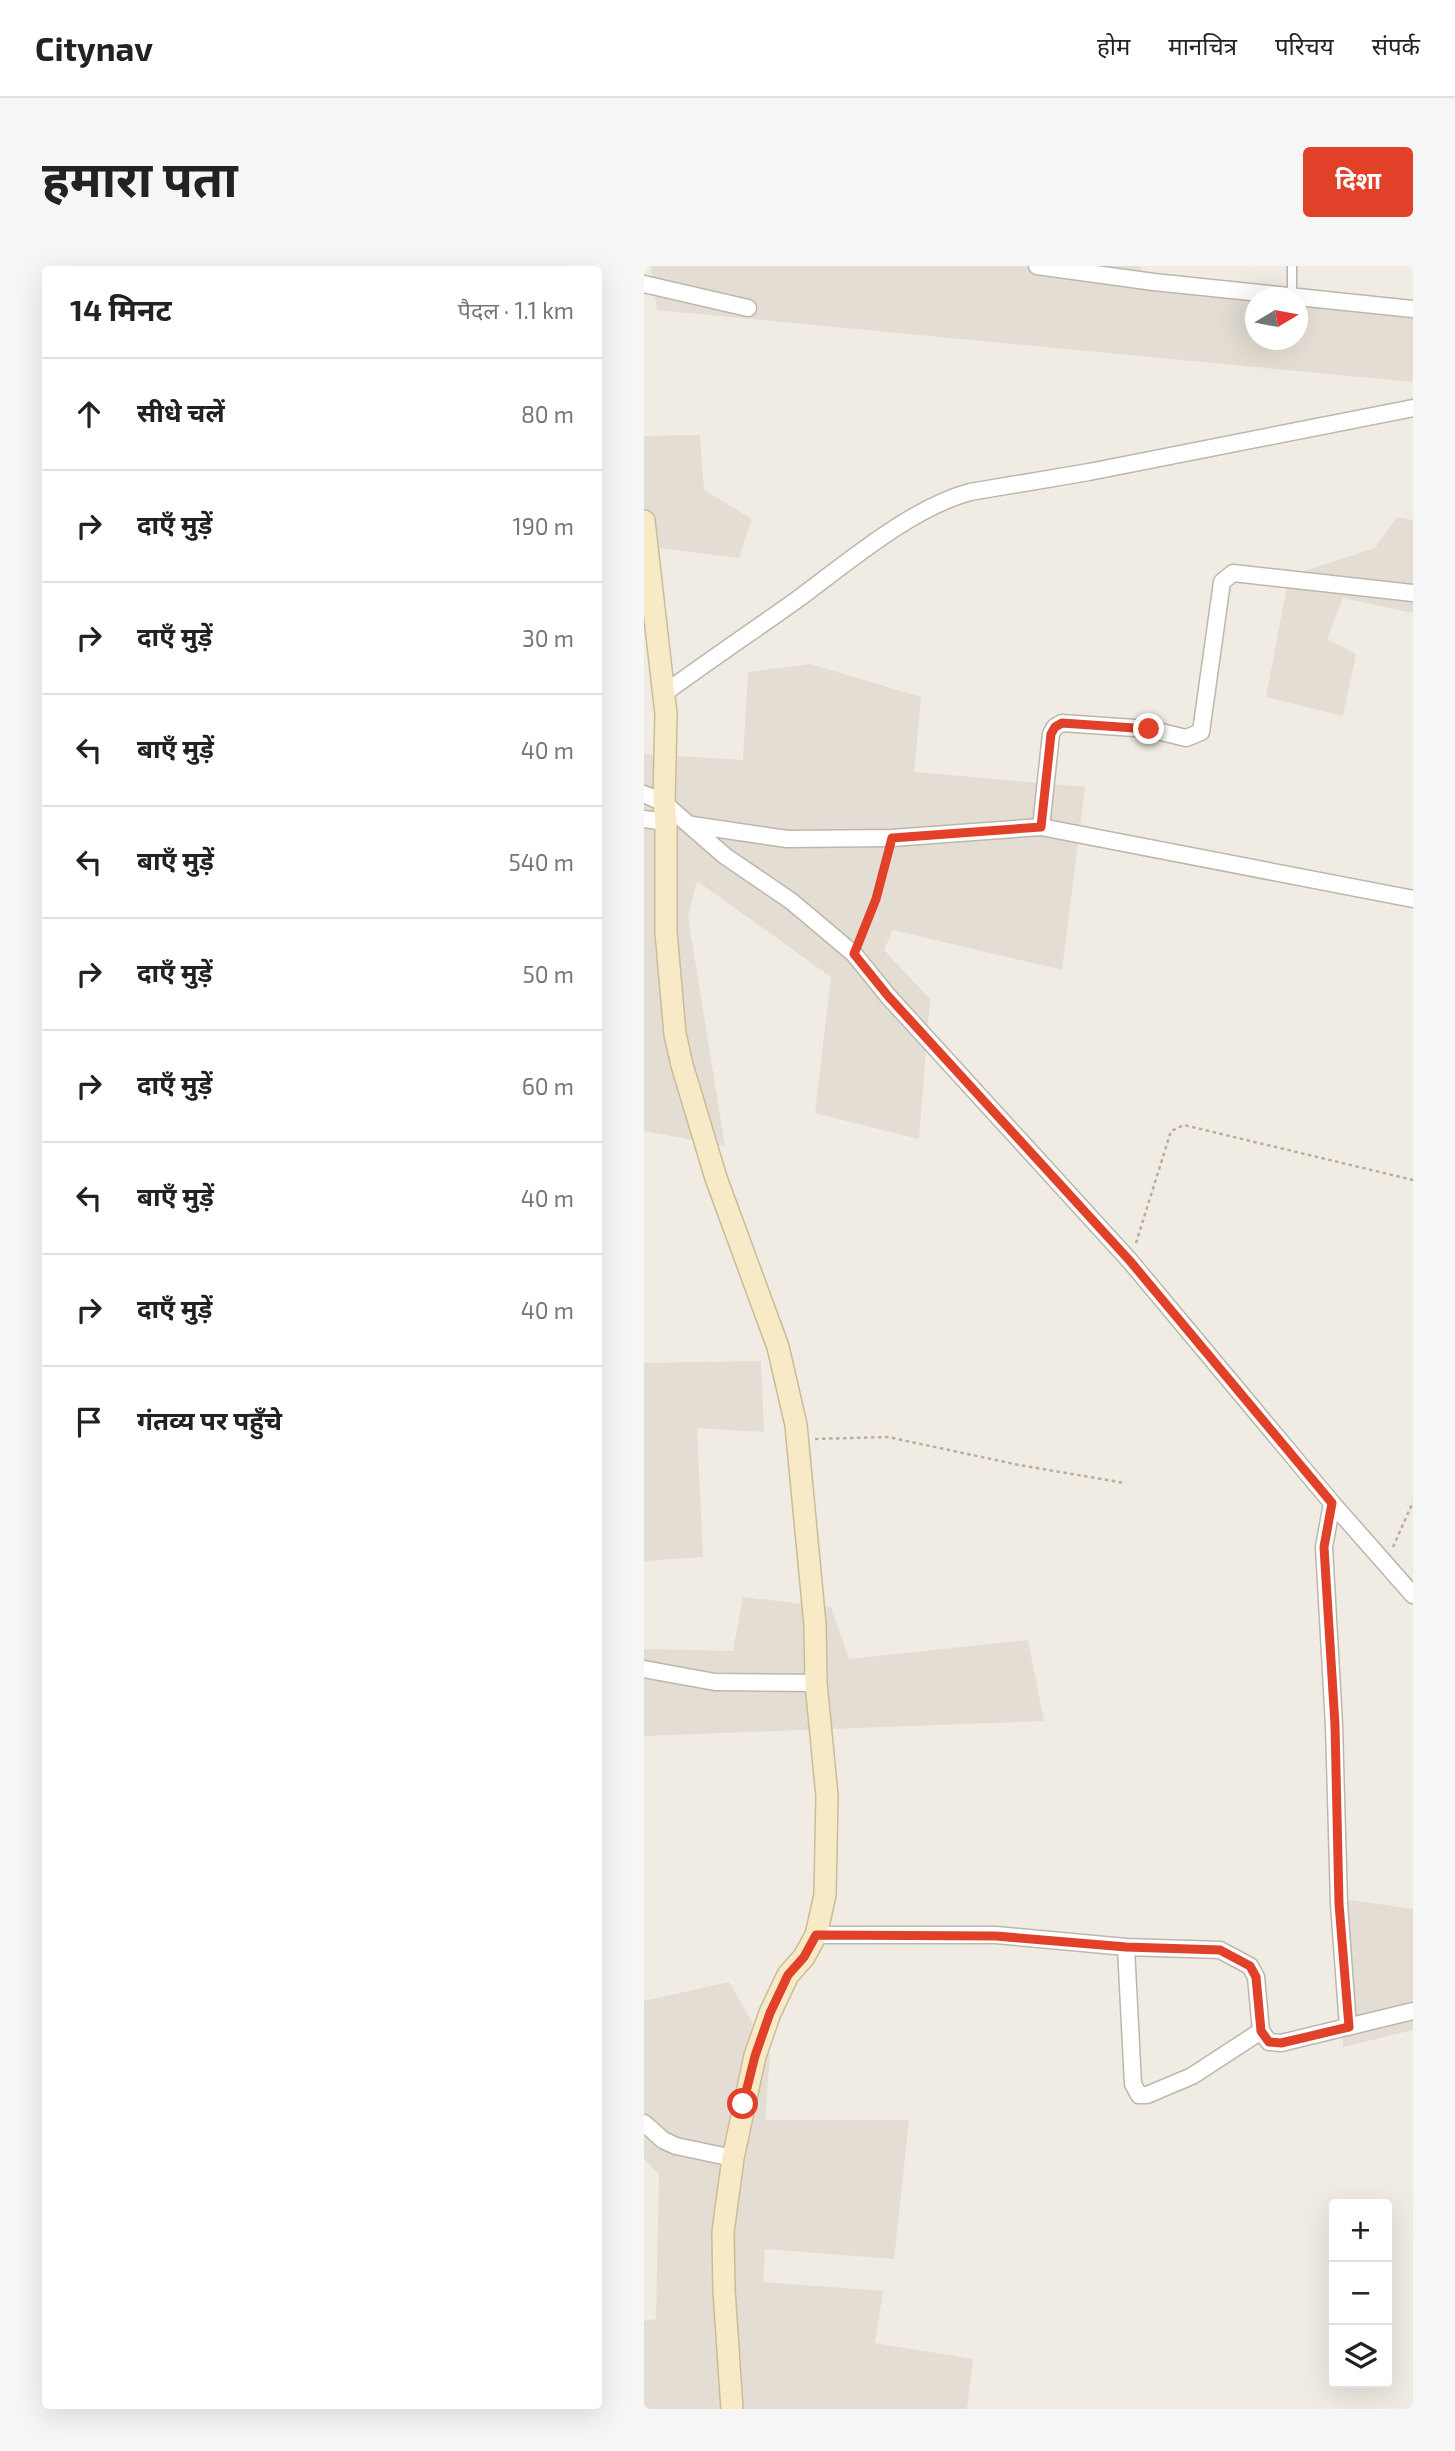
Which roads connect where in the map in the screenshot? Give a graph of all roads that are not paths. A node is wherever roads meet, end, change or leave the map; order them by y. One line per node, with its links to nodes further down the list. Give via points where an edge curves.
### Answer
1 (1037, 266): 5 (street)
2 (1292, 266): 4 (lane)
3 (644, 284): 7 (street)
4 (1292, 287)
5 (1245, 291)
6 (1308, 298): 8 (street)
7 (748, 308)
8 (1413, 309)
9 (1413, 408): 12 (street, via 952,497 861,553)
10 (644, 521): 12 (street)
11 (1413, 593): 17 (street, via 1233,573 1227,576 1222,582 1201,732 1186,737 1149,729 1062,723 1055,727)
12 (662, 695): 14 (street, via 666,714)
13 (644, 794): 14 (street)
14 (665, 813): 15 (street); 16 (street); 22 (street, via 666,932 676,1034 716,1178 778,1347 797,1439 815,1625)
15 (644, 820)
16 (692, 825): 17 (street, via 787,839 892,838); 19 (street, via 725,856 791,901 854,954 1130,1261)
17 (1041, 827): 18 (street)
18 (1413, 899)
19 (1332, 1503): 20 (street); 26 (street, via 1324,1547 1335,1725 1339,1904)
20 (1413, 1595)
21 (644, 1669): 22 (street, via 715,1682)
22 (816, 1683): 23 (street, via 827,1796 825,1895)
23 (816, 1935): 24 (street, via 996,1936); 29 (street, via 788,1975 770,2013 755,2056)
24 (1126, 1947): 27 (street, via 1220,1950 1236,1956 1256,1977); 27 (street, via 1133,2084 1139,2095 1192,2076)
25 (1413, 2011): 26 (street)
26 (1349, 2027): 27 (street, via 1281,2043 1269,2042)
27 (1261, 2031)
28 (644, 2123): 29 (street, via 676,2146)
29 (733, 2158): 30 (street, via 723,2232)
30 (732, 2409)

